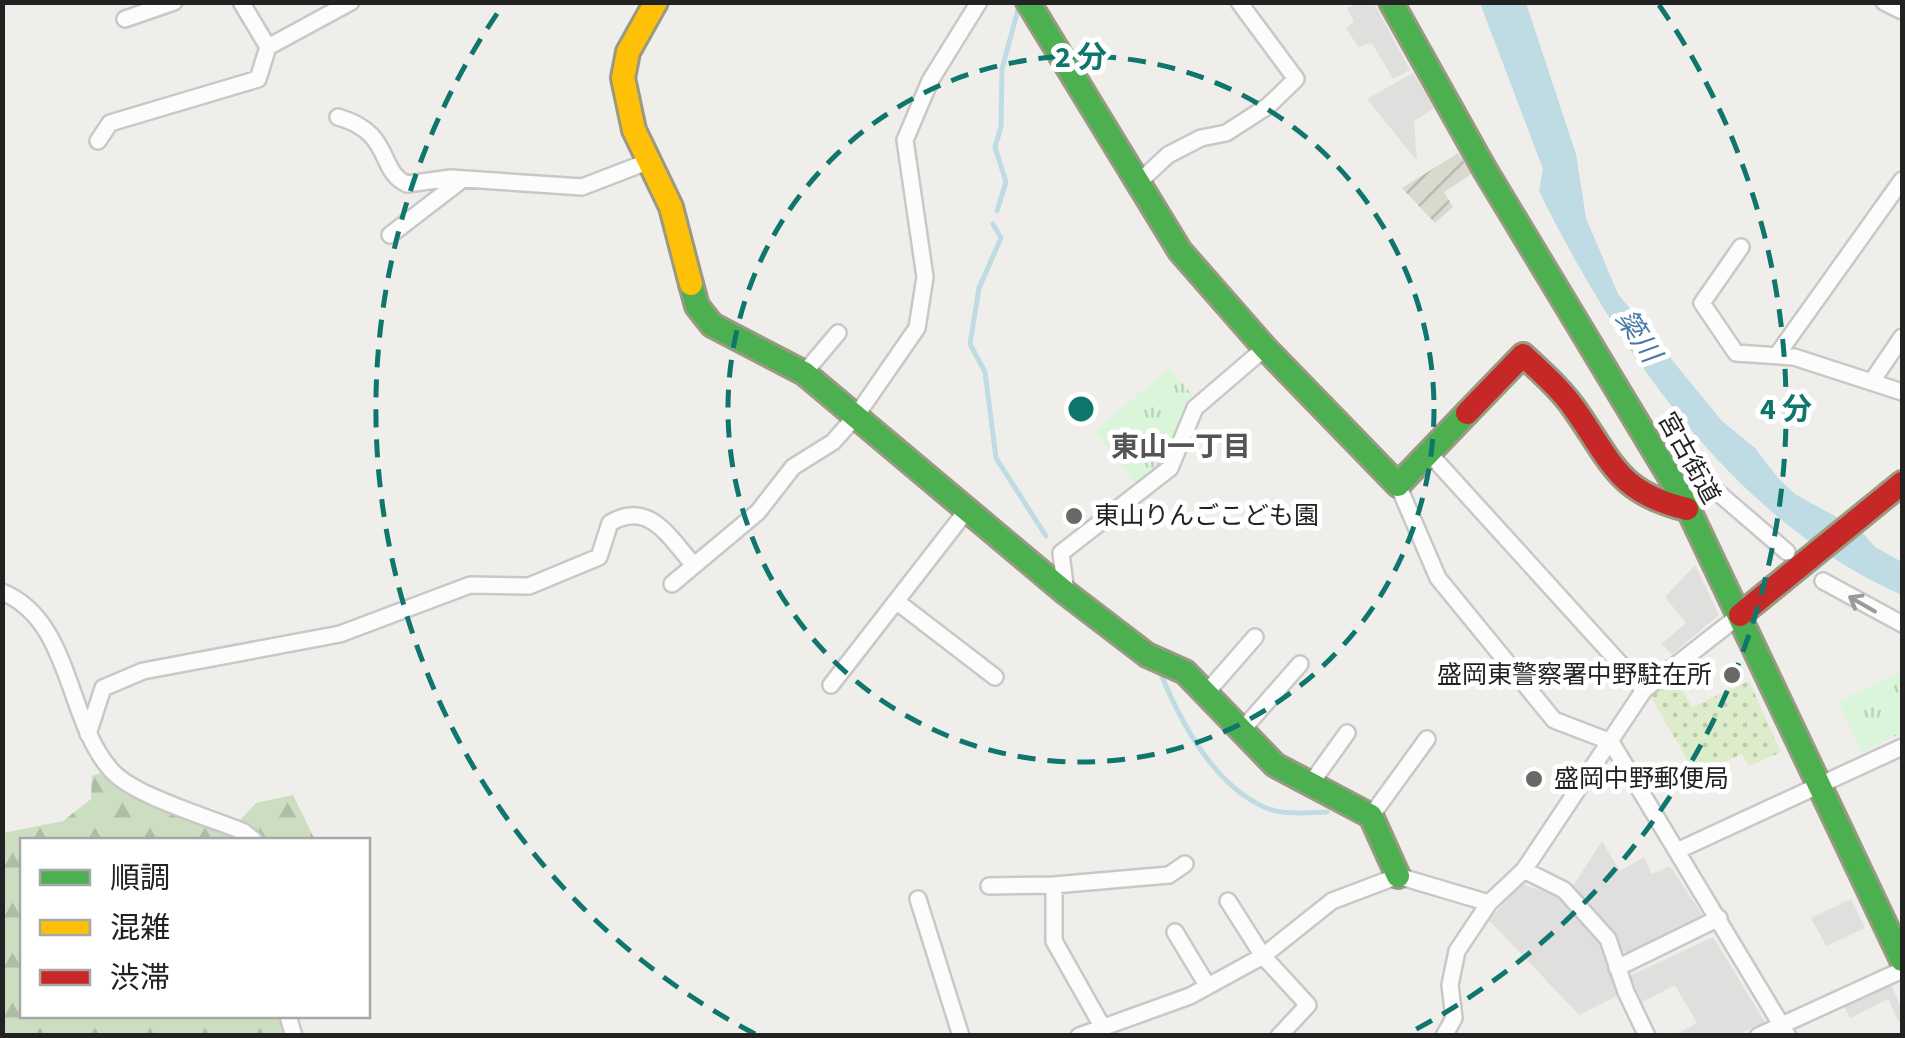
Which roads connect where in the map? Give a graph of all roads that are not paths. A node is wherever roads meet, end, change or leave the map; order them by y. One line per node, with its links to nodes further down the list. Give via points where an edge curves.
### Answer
1 (174, 2): 11 (street)
2 (241, 2): 12 (street)
3 (351, 2): 12 (street)
4 (656, 2): 15 (main road, via 628,52 623,78 634,130)
5 (979, 2): 28 (street, via 930,81 905,140 926,276 918,328)
6 (1028, 2): 18 (main road)
7 (1239, 2): 18 (street, via 1296,79 1268,106 1168,155)
8 (1390, 2): 32 (main road, 宮古街道)
9 (1884, 2): 10 (street)
10 (1902, 11)
11 (125, 19)
12 (268, 47): 14 (street, via 258,79 110,123)
13 (338, 117): 16 (street, via 373,134 399,180)
14 (98, 141)
15 (652, 160): 16 (street, via 582,187); 25 (main road, via 697,306 712,326)
16 (463, 179): 19 (street)
17 (1902, 180): 24 (street)
18 (1136, 184): 23 (main road, via 1180,250)
19 (390, 235)
20 (1741, 247): 24 (street, via 1702,302 1736,353)
21 (838, 333): 25 (street)
22 (1902, 337): 26 (street)
23 (1266, 348): 30 (main road); 39 (street, via 1196,408 1170,468 1062,553)
24 (1777, 356): 26 (street)
25 (804, 374): 28 (main road)
26 (1872, 382): 27 (street)
27 (1902, 392)
28 (856, 416): 33 (main road); 35 (street, via 833,442 793,466 758,512)
29 (1428, 452): 30 (main road); 32 (main road, via 1524,356 1563,394 1622,483 1658,504); 47 (street)
30 (1398, 485): 53 (street, via 1438,578 1554,720)
31 (1895, 488): 41 (main road)
32 (1685, 505): 34 (street, via 1708,484); 41 (main road, 宮古街道)
33 (967, 510): 39 (main road); 40 (street)
34 (1787, 552)
35 (693, 564): 37 (street); 51 (street, via 651,517 627,514 610,523 599,557 528,586 470,585 340,634 143,670 103,688)
36 (1823, 581): 42 (street, one-way to 36)
37 (672, 584)
38 (2, 592): 51 (street, via 20,599 42,624)
39 (1066, 593): 48 (main road)
40 (896, 601): 45 (street); 46 (street)
41 (1740, 615): 47 (street); 56 (main road, 宮古街道)
42 (1902, 624)
43 (1255, 637): 48 (street)
44 (1300, 664): 49 (street)
45 (995, 678)
46 (831, 685)
47 (1644, 690): 53 (street)
48 (1207, 692): 49 (main road)
49 (1243, 729): 55 (main road, via 1276,766)
50 (1347, 733): 55 (street)
51 (88, 734): 58 (street, via 116,775)
52 (1427, 738): 57 (street)
53 (1610, 742): 59 (street); 61 (street)
54 (1902, 746): 56 (street)
55 (1309, 786): 57 (main road)
56 (1823, 787): 59 (street); 71 (main road, 宮古街道)
57 (1371, 816): 62 (main road)
58 (252, 838)
59 (1678, 850): 68 (street)
60 (1185, 864): 64 (street, via 1170,875)
61 (1524, 870): 67 (street); 72 (street, via 1564,890 1608,939)
62 (1398, 876): 67 (street); 70 (street, via 1332,901)
63 (989, 886): 64 (street)
64 (1054, 886): 75 (street, via 1054,941)
65 (918, 899): 77 (street)
66 (1228, 901): 70 (street)
67 (1489, 903): 80 (street, via 1458,952 1450,985 1454,1018)
68 (1719, 918): 72 (street); 76 (street)
69 (1175, 932): 74 (street)
70 (1263, 956): 74 (street); 79 (street, via 1308,1006)
71 (1902, 960)
72 (1617, 968): 81 (street)
73 (1902, 970): 76 (street)
74 (1208, 985): 75 (street)
75 (1102, 1026): 78 (street)
76 (1785, 1030): 82 (street)
77 (961, 1036)
78 (1079, 1036)
79 (1279, 1036)
80 (1444, 1036)
81 (1648, 1036)
82 (1758, 1036)

